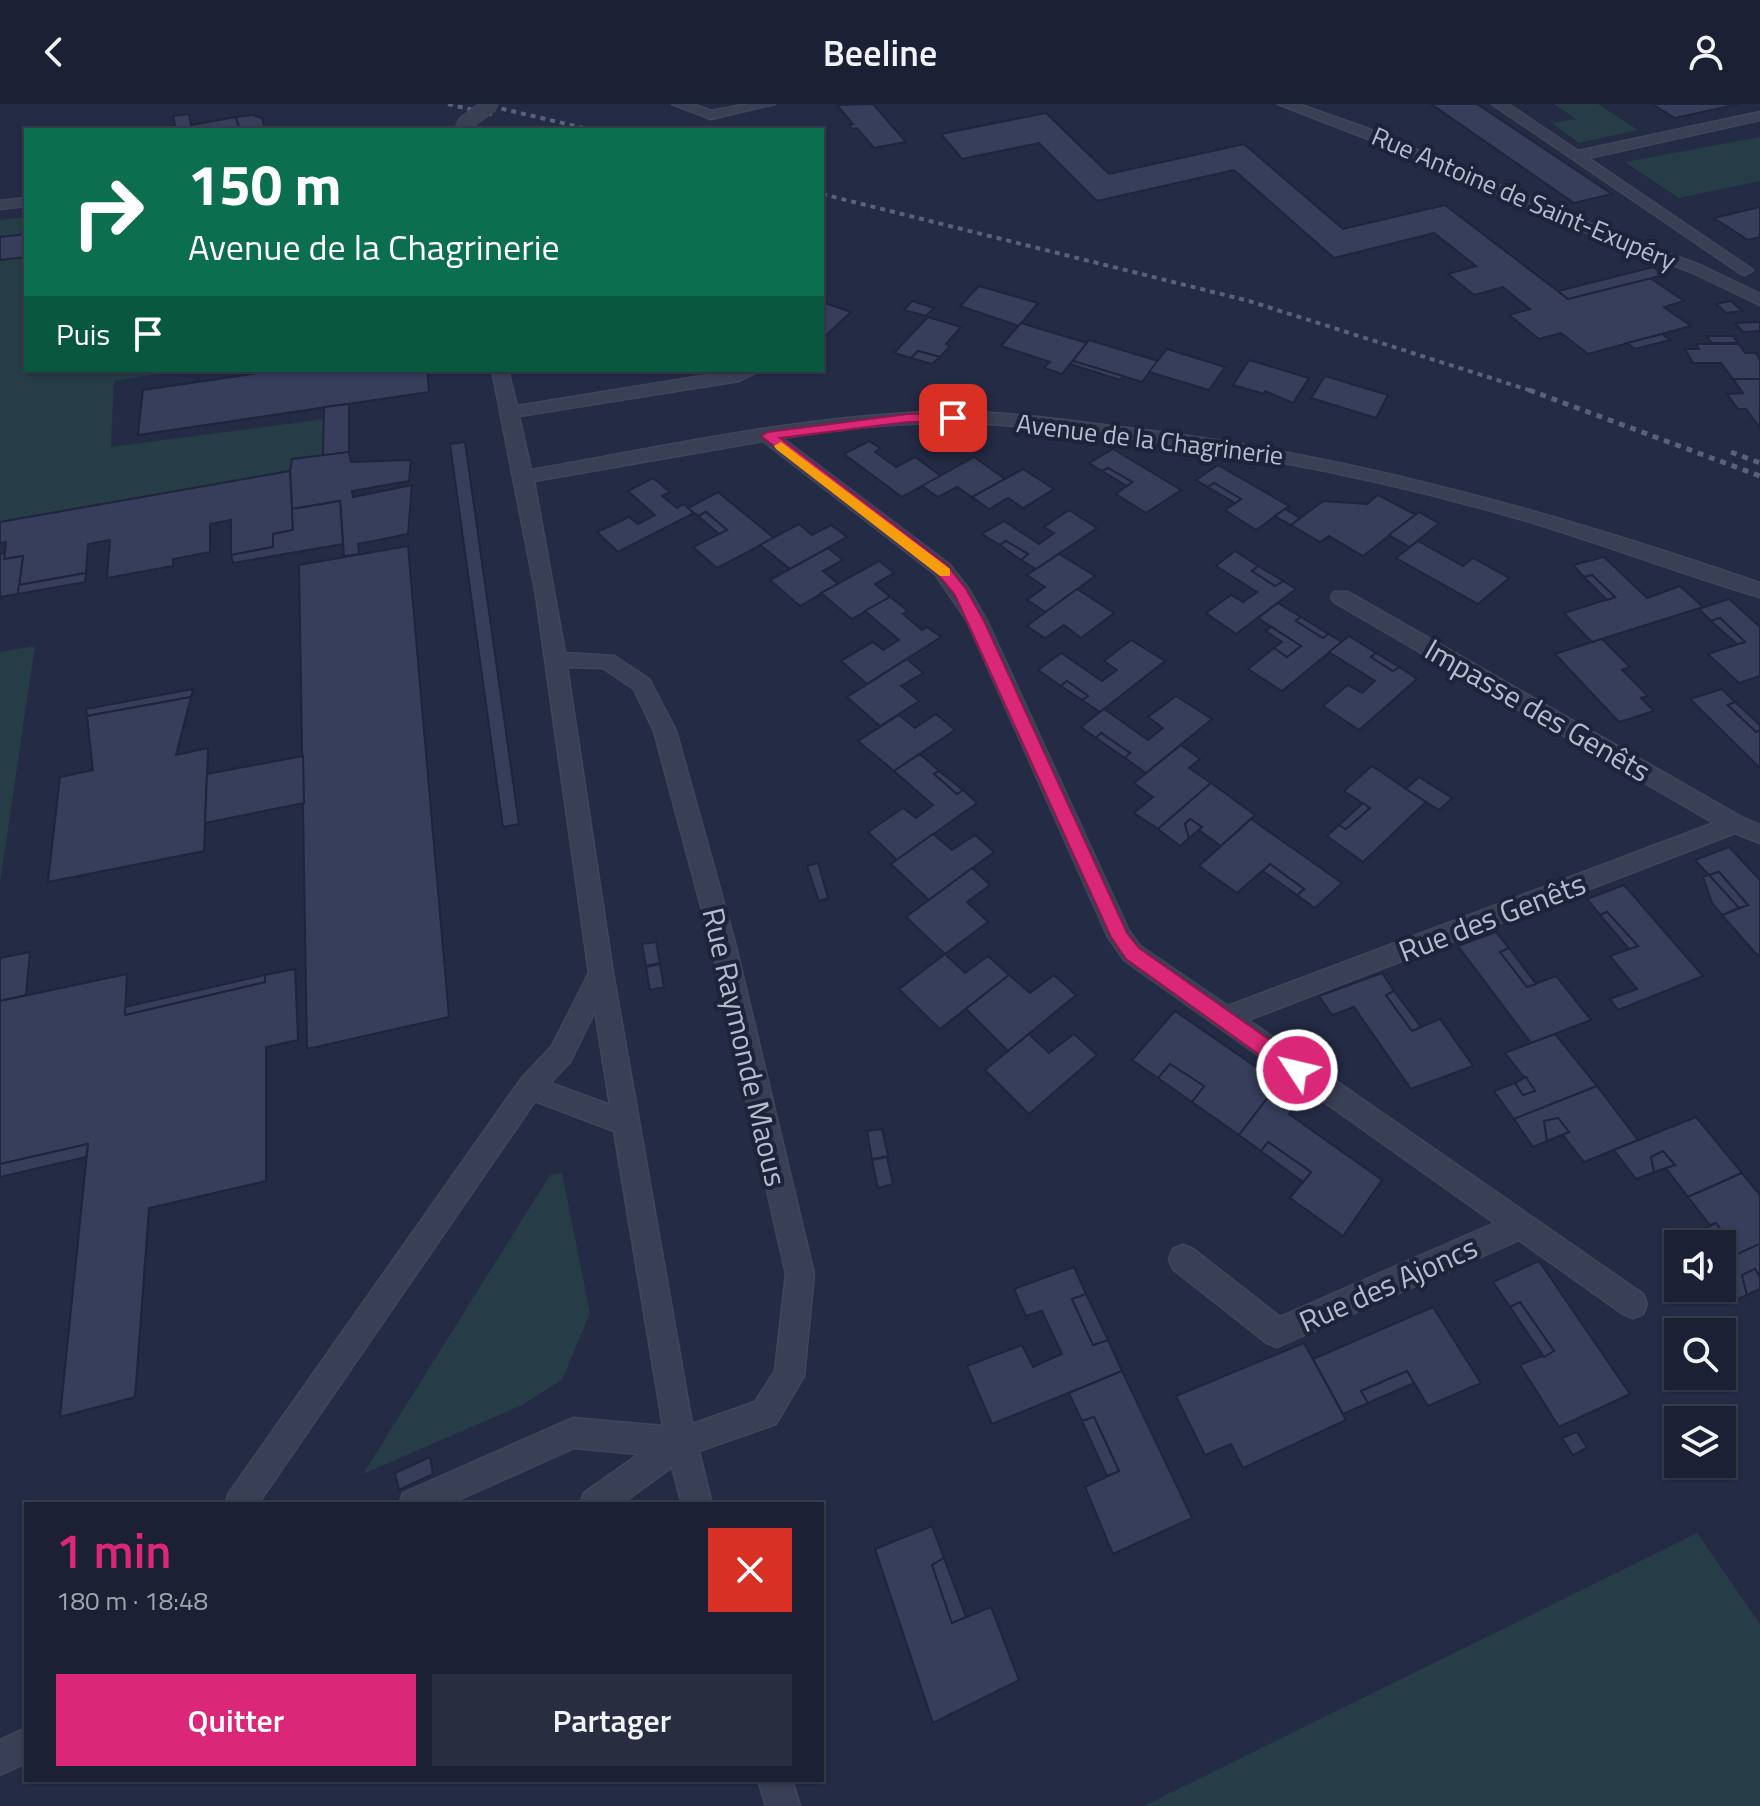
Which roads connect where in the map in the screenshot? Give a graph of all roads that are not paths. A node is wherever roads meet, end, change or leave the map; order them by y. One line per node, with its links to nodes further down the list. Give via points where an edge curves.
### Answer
1 (491, 104): 7 (street, bridge)
2 (679, 104): 3 (street, via 711,115)
3 (768, 104)
4 (1285, 104): 12 (street, Rue Antoine de Saint-Exupéry, via 1354,126 1639,249)
5 (1499, 104): 8 (street)
6 (1760, 116): 8 (street)
7 (460, 128)
8 (1576, 156): 11 (street)
9 (24, 202): 10 (street)
10 (0, 205)
11 (1753, 268): 12 (street)
12 (1723, 278): 13 (street, Rue Antoine de Saint-Exupéry)
13 (1760, 300)
14 (500, 372): 16 (street)
15 (748, 372): 16 (street)
16 (510, 412): 18 (street)
17 (768, 436): 18 (street, Avenue de la Chagrinerie); 19 (street, Avenue de la Chagrinerie, via 908,418 976,418 1175,437 1337,466 1452,495); 25 (street, Rue des Ajoncs, via 942,569 961,593 1120,937 1144,964)
18 (526, 477): 21 (street)
19 (1760, 590)
20 (1341, 597): 22 (street, Impasse des Genêts)
21 (558, 660): 24 (street); 31 (street, Rue Raymonde Maous, via 607,661 642,684 665,731 723,943 800,1274 789,1376 765,1413)
22 (1735, 824): 23 (street); 25 (street, Rue des Genêts)
23 (1760, 834)
24 (601, 973): 26 (street, via 561,1054); 27 (street)
25 (1223, 1019): 28 (street, Rue des Ajoncs)
26 (530, 1087): 27 (street); 32 (street)
27 (626, 1123): 31 (street)
28 (1521, 1225): 29 (street, Rue des Ajoncs, via 1277,1333); 30 (street, Rue des Ajoncs)
29 (1183, 1259)
30 (1633, 1304)
31 (680, 1443): 33 (street, via 573,1433); 34 (street); 35 (street)
32 (241, 1502)
33 (418, 1502)
34 (598, 1502)
35 (696, 1502)
36 (24, 1746): 37 (street)
37 (0, 1758)
38 (776, 1782): 39 (street)
39 (783, 1806)

